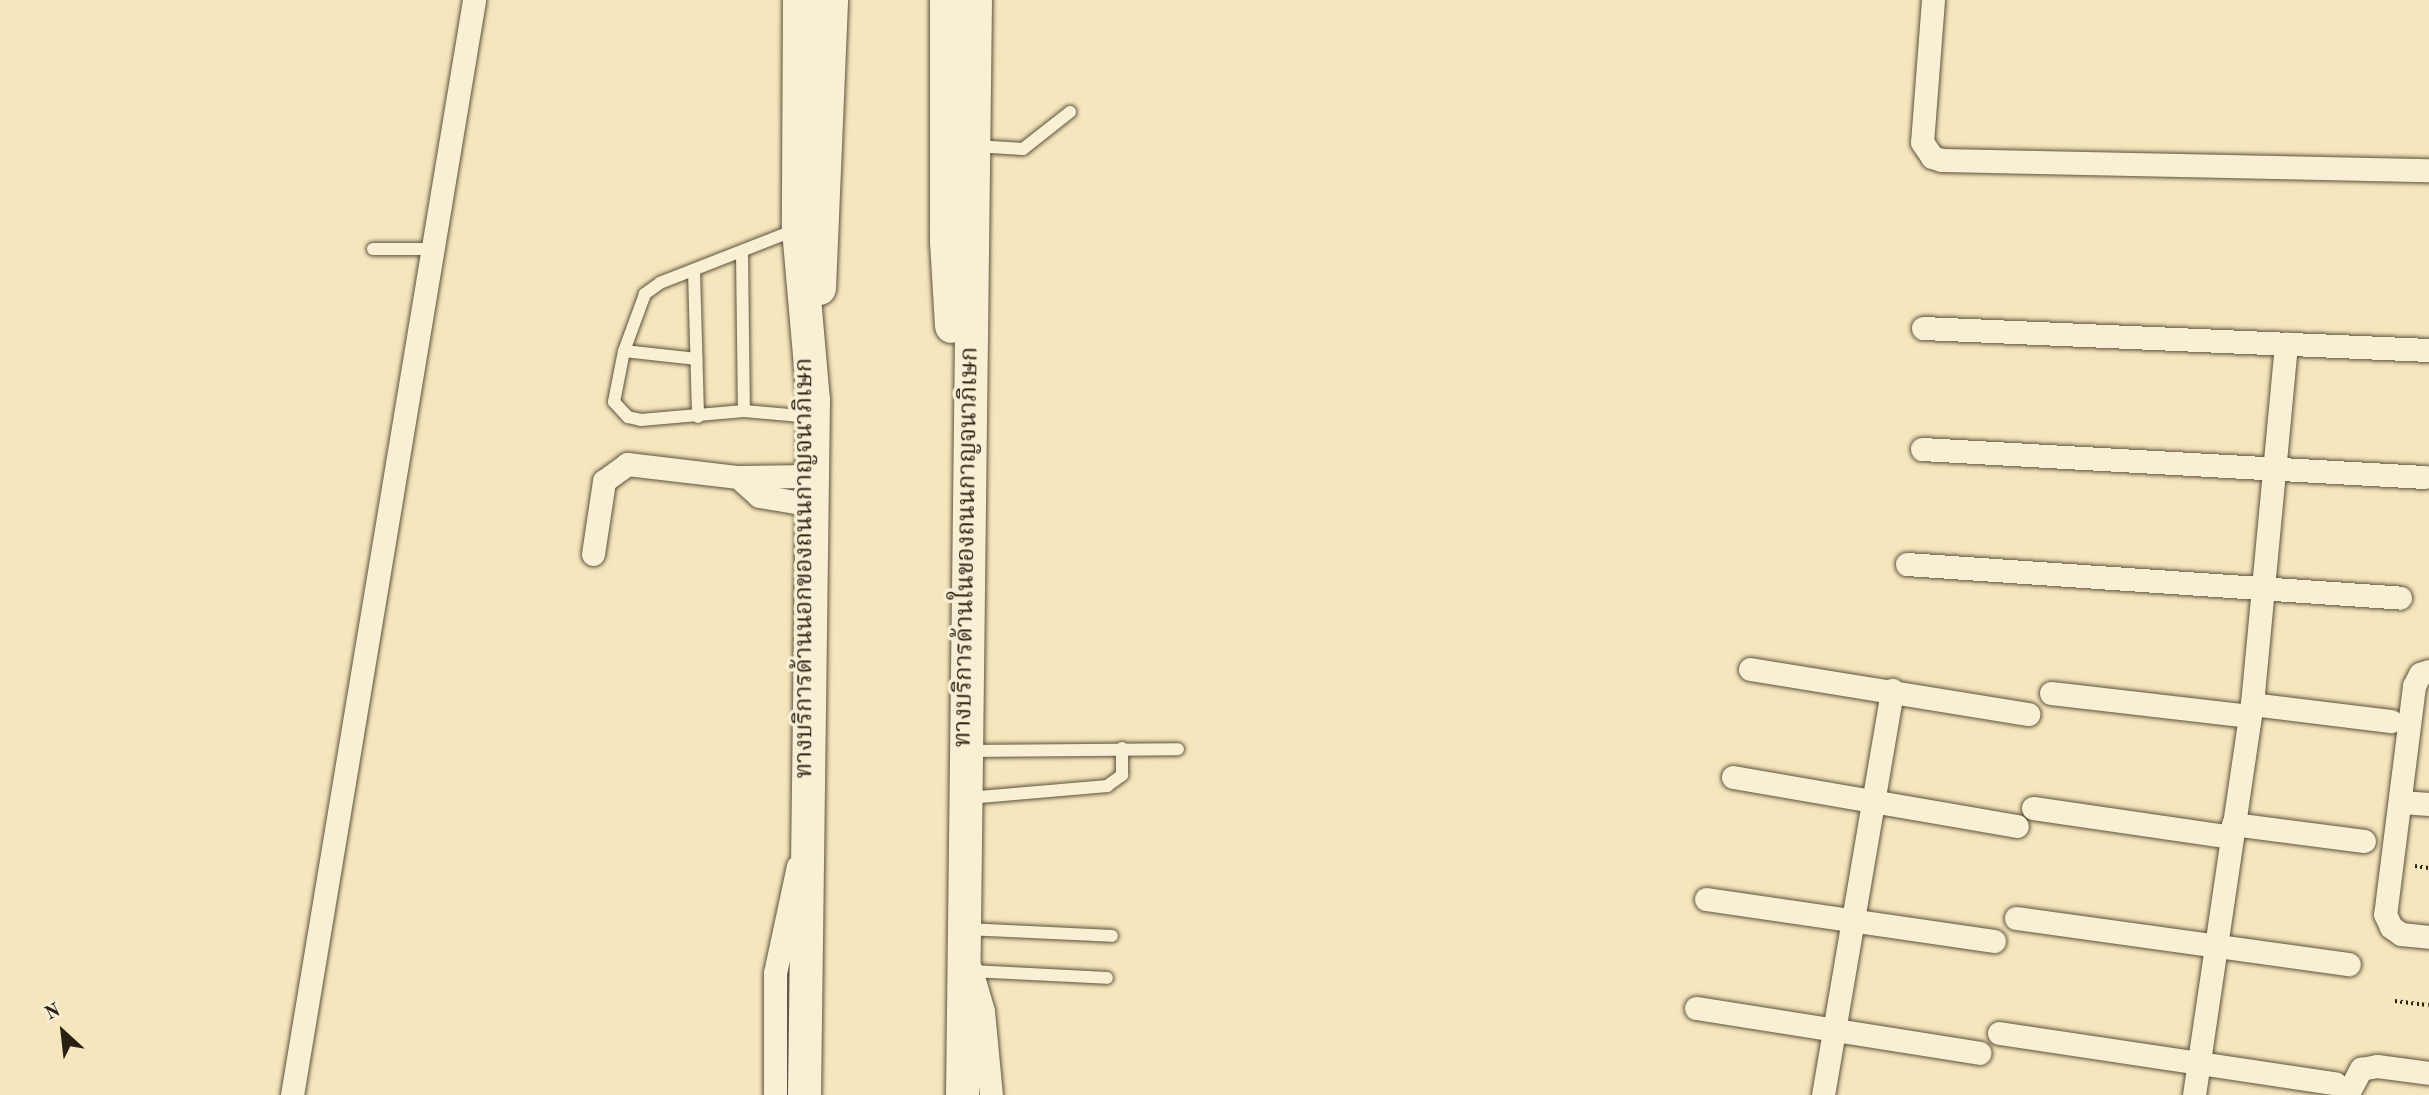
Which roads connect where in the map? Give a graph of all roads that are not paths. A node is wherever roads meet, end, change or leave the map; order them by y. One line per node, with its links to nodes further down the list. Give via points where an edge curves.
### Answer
1 (474, 0): 12 (street)
2 (799, 0): 10 (main road, ทางบริการด้านนอกของถนนกาญจนาภิเษก)
3 (831, 0): 20 (main road)
4 (946, 0): 23 (main road, via 946,241 951,326)
5 (975, 0): 8 (main road, ทางบริการด้านในของถนนกาญจนาภิเษก)
6 (1933, 0): 9 (street, via 1922,142 1932,157)
7 (1070, 112): 8 (lane, via 1023,149)
8 (974, 146): 23 (main road, ทางบริการด้านในของถนนกาญจนาภิเษก)
9 (2429, 170)
10 (797, 229): 13 (lane); 20 (main road, ทางบริการด้านนอกของถนนกาญจนาภิเษก)
11 (373, 249): 12 (lane)
12 (434, 249): 69 (street)
13 (742, 253): 14 (lane); 21 (lane)
14 (694, 271): 18 (lane, via 660,283 645,294); 19 (lane)
15 (1923, 328): 16 (street)
16 (2286, 344): 17 (street); 25 (street)
17 (2429, 350)
18 (624, 351): 19 (lane); 22 (lane, via 613,391 618,410 641,420)
19 (697, 359): 22 (lane)
20 (812, 408): 21 (lane); 27 (main road, ทางบริการด้านนอกของถนนกาญจนาภิเษก)
21 (744, 411): 22 (lane)
22 (698, 417)
23 (969, 438): 41 (main road, ทางบริการด้านในของถนนกาญจนาภิเษก)
24 (1922, 449): 25 (street)
25 (2275, 468): 26 (street); 30 (street)
26 (2424, 477)
27 (809, 490): 28 (street, via 759,496 738,477 643,463 615,470 604,481 599,497); 51 (main road, ทางบริการด้านนอกของถนนกาญจนาภิเษก)
28 (593, 554)
29 (1907, 564): 30 (street)
30 (2265, 589): 31 (street); 36 (street)
31 (2400, 598)
32 (1750, 669): 34 (street)
33 (2429, 671): 44 (street, via 2420,674 2414,686)
34 (1892, 690): 37 (street); 46 (street)
35 (2051, 692): 36 (street)
36 (2250, 710): 38 (street); 49 (street)
37 (2028, 714)
38 (2391, 721)
39 (1122, 748): 40 (lane); 41 (lane); 43 (lane, via 1122,775 1107,786)
40 (1178, 749)
41 (965, 751): 43 (main road, ทางบริการด้านในของถนนกาญจนาภิเษก)
42 (1733, 777): 46 (street)
43 (964, 798): 58 (main road, ทางบริการด้านในของถนนกาญจนาภิเษก)
44 (2401, 802): 45 (street); 56 (street, via 2385,914 2401,934)
45 (2429, 804)
46 (1872, 805): 48 (street); 54 (street)
47 (2033, 808): 49 (street)
48 (2017, 826)
49 (2233, 830): 50 (street); 59 (street)
50 (2364, 841)
51 (804, 845): 70 (street, via 775,973); 71 (main road, ทางบริการด้านนอกของถนนกาญจนาภิเษก)
52 (1706, 899): 54 (street)
53 (2016, 918): 59 (street)
54 (1853, 919): 57 (street); 63 (street)
55 (1112, 936): 58 (lane)
56 (2429, 937)
57 (1994, 941)
58 (965, 946): 61 (lane); 72 (main road, ทางบริการด้านในของถนนกาญจนาภิเษก); 73 (street, via 986,1031)
59 (2216, 947): 60 (street); 66 (street)
60 (2349, 964)
61 (1107, 978)
62 (1696, 1008): 63 (street)
63 (1835, 1027): 65 (street); 74 (street)
64 (1999, 1033): 66 (street)
65 (1979, 1053)
66 (2199, 1064): 68 (street); 75 (street)
67 (2429, 1073): 68 (street, via 2376,1066 2361,1069)
68 (2341, 1089)
69 (292, 1095)
70 (775, 1095)
71 (804, 1095)
72 (962, 1095)
73 (991, 1095)
74 (1823, 1095)
75 (2194, 1095)

